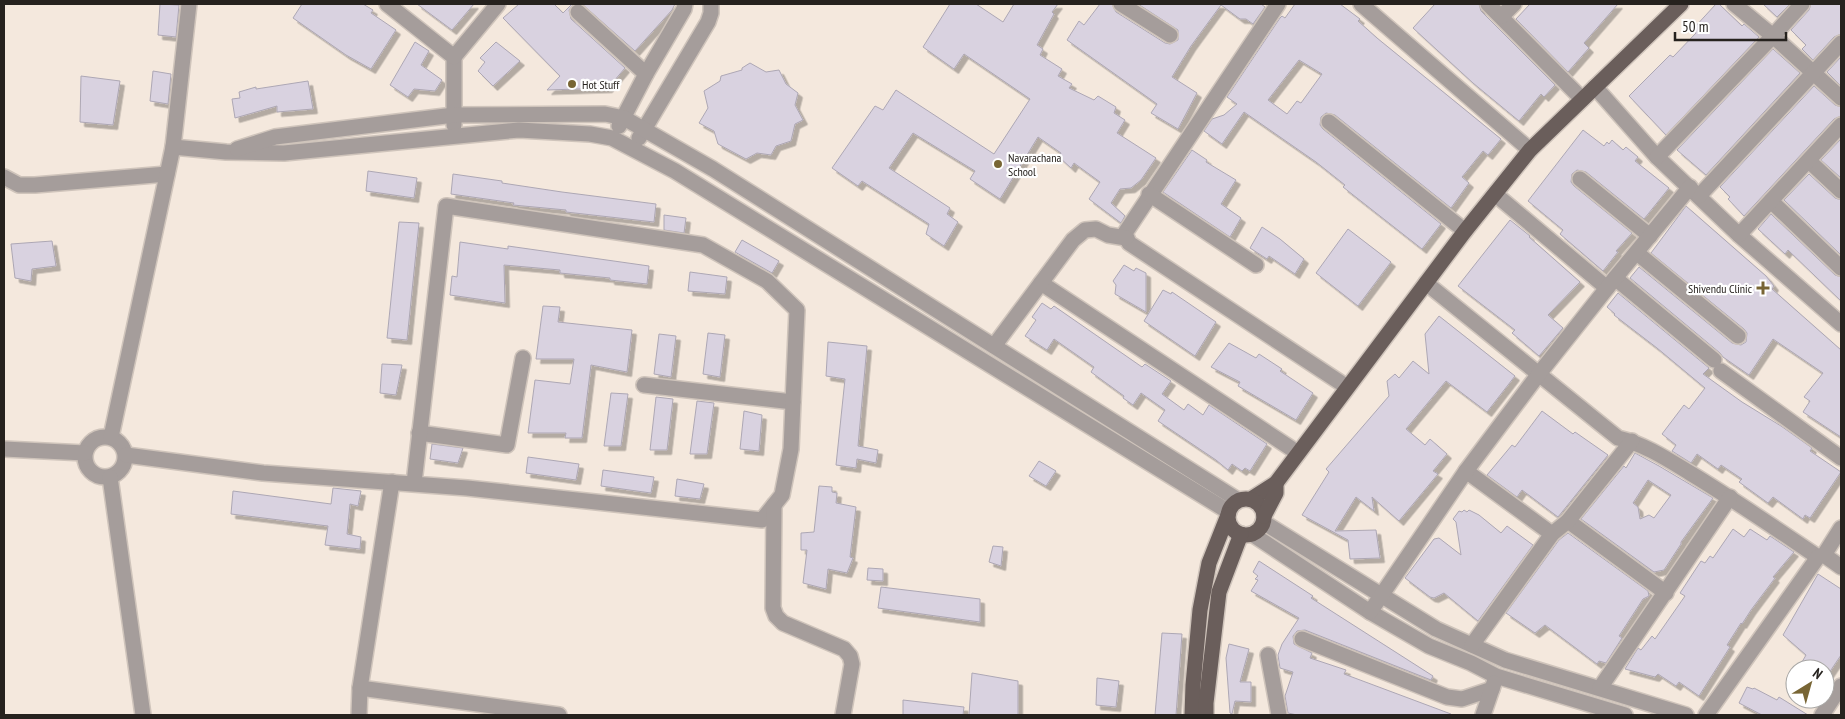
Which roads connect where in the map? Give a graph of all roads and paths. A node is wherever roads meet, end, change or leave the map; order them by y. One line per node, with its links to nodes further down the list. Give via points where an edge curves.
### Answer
1 (189, 4): 32 (street)
2 (387, 4): 19 (street)
3 (498, 4): 19 (street)
4 (685, 4): 21 (street)
5 (711, 4): 29 (street, via 708,22)
6 (1121, 4): 16 (street)
7 (1278, 4): 43 (street)
8 (1361, 4): 34 (street)
9 (1488, 4): 15 (street)
10 (1514, 4): 15 (street)
11 (1681, 4): 22 (main road)
12 (1734, 4): 17 (street)
13 (1802, 4): 17 (street)
14 (578, 12): 21 (street)
15 (1502, 16): 24 (street)
16 (1170, 35)
17 (1773, 36): 20 (street); 36 (street)
18 (1841, 43): 20 (street)
19 (454, 57): 25 (street)
20 (1815, 73): 23 (street); 41 (street)
21 (646, 74): 26 (street)
22 (1595, 87): 24 (main road); 36 (street)
23 (1841, 98)
24 (1582, 99): 34 (main road)
25 (454, 116): 26 (street, via 605,114); 30 (street); 35 (street, via 275,136)
26 (624, 118): 29 (street); 31 (street)
27 (1329, 122): 46 (street)
28 (1841, 125): 37 (street)
29 (643, 129): 33 (street); 56 (street, via 713,169)
30 (454, 137): 31 (street, via 519,130); 35 (street, via 284,153)
31 (612, 138): 33 (street)
32 (172, 148): 35 (street); 38 (street)
33 (634, 148): 57 (street)
34 (1530, 150): 44 (main road)
35 (226, 152)
36 (1657, 158): 41 (street)
37 (1809, 161): 42 (street); 45 (street)
38 (167, 174): 39 (street, via 36,185 19,185); 67 (street)
39 (4, 177)
40 (1580, 179): 48 (street)
41 (1694, 191): 47 (street); 48 (street)
42 (1841, 191)
43 (1150, 194): 49 (street, via 1127,228); 51 (street)
44 (1495, 194): 46 (main road); 55 (street)
45 (1771, 201): 47 (street); 52 (street)
46 (1465, 231): 54 (main road)
47 (1739, 235): 58 (street)
48 (1650, 236): 50 (street)
49 (1126, 238): 53 (street, via 1096,229 1085,230 1073,240); 64 (street)
50 (1637, 253): 55 (street); 59 (street)
51 (1256, 265)
52 (1841, 268)
53 (1041, 283): 60 (street); 70 (street)
54 (1426, 283): 62 (street); 64 (main road)
55 (1611, 283): 62 (street); 73 (street)
56 (916, 297): 57 (street); 60 (street)
57 (906, 314): 82 (street)
58 (1841, 324)
59 (1738, 336)
60 (994, 346): 80 (street)
61 (523, 358): 66 (street, via 507,445)
62 (1538, 375): 68 (street, via 1618,438); 74 (street)
63 (644, 385): 65 (street)
64 (1347, 387): 70 (main road)
65 (793, 402): 66 (street, via 797,310 767,281 743,267 703,245 446,206); 81 (street, via 791,449 782,495)
66 (418, 434): 78 (street)
67 (111, 437): 71 (street, via 92,442); 72 (street, via 122,445)
68 (1632, 441): 79 (street); 84 (street)
69 (4, 449): 71 (street)
70 (1298, 453): 77 (main road)
71 (85, 454): 75 (street, via 87,467 92,472 97,476)
72 (126, 455): 75 (street, via 122,470); 76 (street, via 263,473)
73 (1841, 458)
74 (1466, 471): 87 (street); 91 (street)
75 (110, 477): 101 (street)
76 (392, 482): 78 (street); 99 (street)
77 (1276, 483): 80 (main road); 83 (main road, via 1276,493)
78 (414, 484): 81 (street, via 762,520)
79 (1730, 497): 88 (street); 90 (street)
80 (1245, 500): 82 (main road, via 1234,504); 83 (main road, via 1260,506)
81 (774, 505): 104 (street, via 773,608 783,623 844,649 850,656 852,664)
82 (1228, 514): 86 (main road, via 1231,527); 105 (main road, via 1209,563 1200,610)
83 (1264, 519): 86 (main road, via 1261,527); 91 (street)
84 (1568, 521): 87 (street); 90 (street)
85 (1841, 528): 88 (street)
86 (1247, 534): 92 (street); 106 (main road, via 1219,592)
87 (1552, 534): 94 (street)
88 (1821, 556): 89 (street); 111 (street)
89 (1841, 567)
90 (1666, 593): 100 (street)
91 (1382, 596): 92 (street); 94 (street, via 1431,627)
92 (1370, 612): 97 (street, via 1429,646 1471,663)
93 (1302, 639): 97 (street, via 1447,697 1462,699)
94 (1472, 645): 96 (street)
95 (1268, 655): 107 (street)
96 (1501, 658): 97 (street); 100 (street)
97 (1494, 682): 108 (street); 109 (street)
98 (1841, 686): 112 (street)
99 (360, 688): 102 (street); 103 (street)
100 (1600, 688): 110 (street)
101 (142, 715)
102 (359, 715)
103 (559, 715)
104 (843, 715)
105 (1192, 715)
106 (1206, 715)
107 (1279, 715)
108 (1483, 715)
109 (1625, 715)
110 (1686, 715)
111 (1706, 715)
112 (1822, 715)

